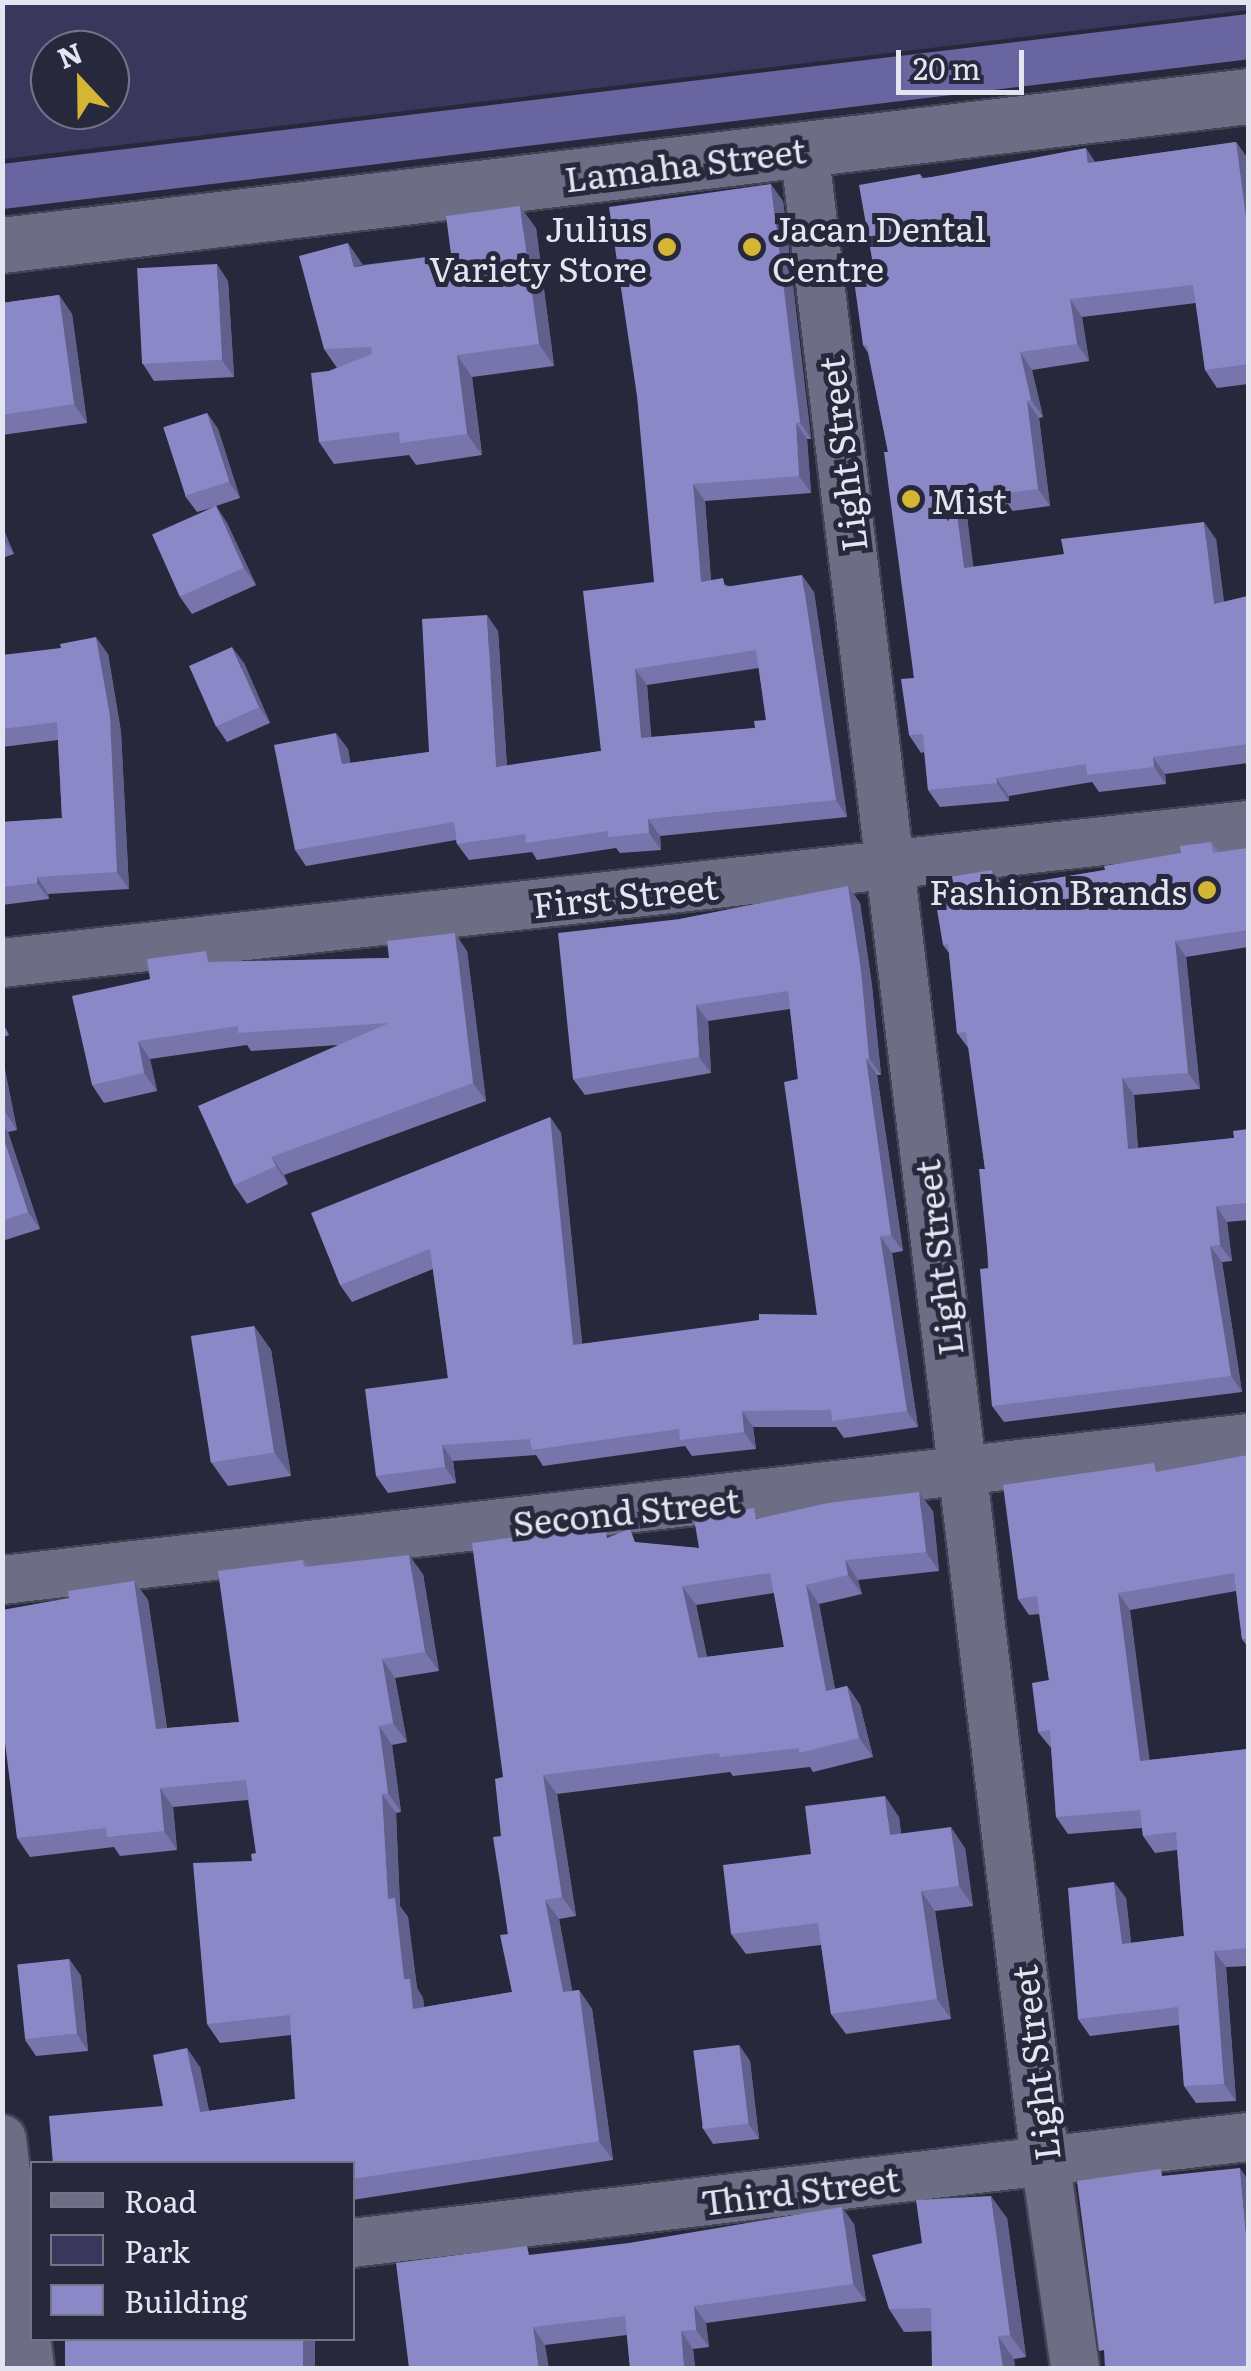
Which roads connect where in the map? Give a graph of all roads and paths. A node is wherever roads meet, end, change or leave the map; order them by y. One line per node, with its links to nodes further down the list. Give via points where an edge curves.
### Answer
1 (1248, 96): 2 (street, Lamaha Street)
2 (804, 148): 3 (street, Lamaha Street); 5 (street, Light Street)
3 (2, 245)
4 (1248, 825): 5 (street, First Street)
5 (890, 865): 6 (street, First Street); 8 (street, Light Street)
6 (2, 963)
7 (1248, 1438): 8 (street, Second Street)
8 (963, 1470): 9 (street, Second Street); 12 (street, Light Street)
9 (2, 1580)
10 (1248, 2138): 12 (street, Third Street)
11 (2, 2139): 14 (street)
12 (1046, 2158): 13 (street, Third Street); 16 (street, Light Street)
13 (355, 2243)
14 (27, 2282): 15 (street)
15 (30, 2368)
16 (1075, 2368)

